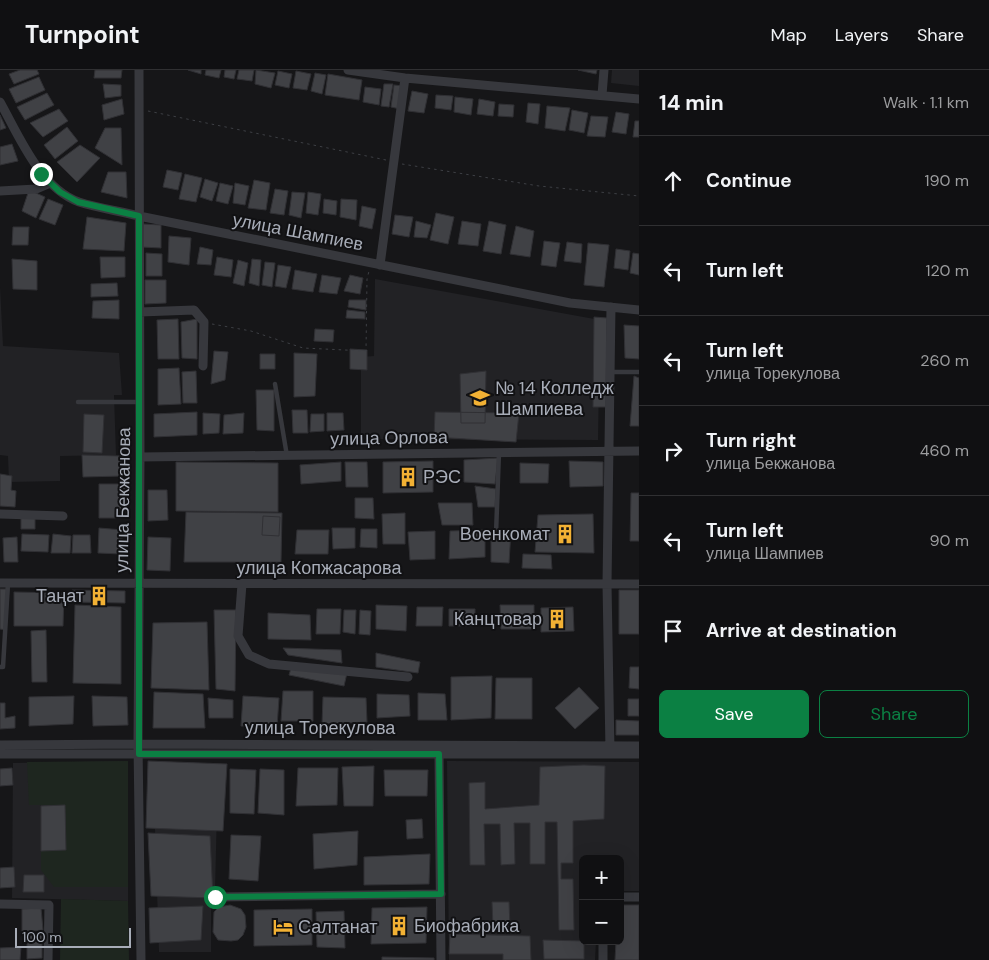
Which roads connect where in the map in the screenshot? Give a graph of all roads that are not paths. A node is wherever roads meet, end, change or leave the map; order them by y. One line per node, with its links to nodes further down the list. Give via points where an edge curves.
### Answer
1 (139, 70): 10 (street, улица Бекжанова)
2 (348, 70): 4 (street)
3 (604, 70): 5 (street)
4 (405, 78): 5 (street); 11 (street)
5 (602, 95): 6 (street)
6 (639, 99)
7 (0, 102): 8 (street, улица Шампиев, via 41,174)
8 (50, 183): 9 (street, via 36,189); 10 (street, улица Шампиев, via 78,202)
9 (0, 191)
10 (139, 216): 11 (street, улица Шампиев); 14 (street, улица Бекжанова)
11 (380, 265): 12 (street, улица Шампиев, via 570,303)
12 (611, 307): 13 (street, улица Шампиев); 16 (street)
13 (639, 310)
14 (140, 312): 15 (street, via 194,310 204,322); 20 (street, улица Бекжанова)
15 (203, 366)
16 (610, 372): 17 (lane); 21 (street)
17 (639, 372)
18 (275, 384): 24 (lane)
19 (78, 402): 20 (lane)
20 (140, 402): 25 (street, улица Бекжанова)
21 (609, 451): 22 (street, улица Орлова); 23 (street, улица Орлова); 32 (street)
22 (639, 451)
23 (499, 452): 24 (street, улица Орлова); 28 (lane)
24 (287, 456): 25 (street, улица Орлова)
25 (140, 457): 30 (street, улица Бекжанова)
26 (0, 514): 27 (street)
27 (63, 516)
28 (496, 534)
29 (4, 583): 30 (street, улица Копжасарова); 34 (lane, via 3,667)
30 (138, 583): 31 (street, улица Копжасарова); 36 (street, улица Бекжанова)
31 (242, 584): 32 (street, улица Копжасарова); 35 (street, via 238,636 249,655 269,664)
32 (607, 584): 33 (street, улица Копжасарова); 39 (street)
33 (639, 584)
34 (0, 667)
35 (408, 677)
36 (138, 744): 37 (street, улица Торекулова); 39 (street, улица Торекулова); 41 (street, улица Бекжанова)
37 (0, 745)
38 (639, 746): 39 (street, улица Торекулова)
39 (610, 750): 42 (street, улица Торекулова); 43 (street, улица Торекулова)
40 (0, 754): 41 (street, улица Торекулова)
41 (139, 754): 42 (street, улица Торекулова); 51 (street, улица Бекжанова)
42 (439, 754): 44 (street)
43 (639, 754)
44 (441, 894): 45 (street); 52 (street)
45 (215, 897)
46 (624, 897): 47 (street)
47 (639, 897)
48 (0, 904): 50 (street, via 49,905)
49 (603, 945): 53 (street)
50 (48, 960)
51 (141, 960)
52 (441, 960)
53 (603, 960)

